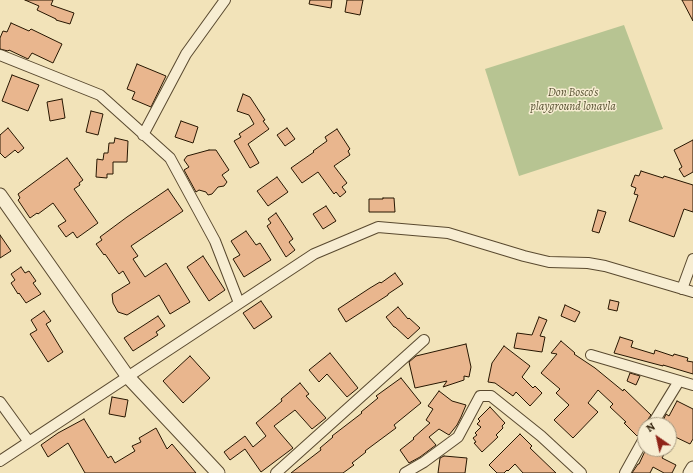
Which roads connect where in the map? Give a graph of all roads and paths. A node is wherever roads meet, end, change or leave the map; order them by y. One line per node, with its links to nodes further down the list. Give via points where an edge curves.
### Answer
1 (225, 0): 3 (street, via 186,54)
2 (0, 55): 3 (street, via 100,95)
3 (143, 134): 8 (street, via 170,158 215,241)
4 (0, 195): 11 (street)
5 (693, 259): 6 (street)
6 (682, 289): 7 (street); 8 (street, via 605,266 549,262 448,233 378,227 314,254)
7 (693, 292)
8 (240, 303): 11 (street)
9 (424, 340): 21 (street)
10 (591, 355): 12 (street)
11 (128, 377): 16 (street); 20 (street)
12 (679, 380): 13 (street); 15 (street)
13 (693, 384)
14 (0, 402): 16 (street)
15 (657, 417)
16 (29, 442): 18 (street)
17 (637, 451): 24 (street)
18 (0, 462)
19 (693, 468): 25 (street)
20 (214, 472)
21 (276, 473)
22 (405, 473): 23 (street, via 458,437 480,396 491,396 541,436)
23 (581, 473)
24 (624, 473)
25 (690, 473)

